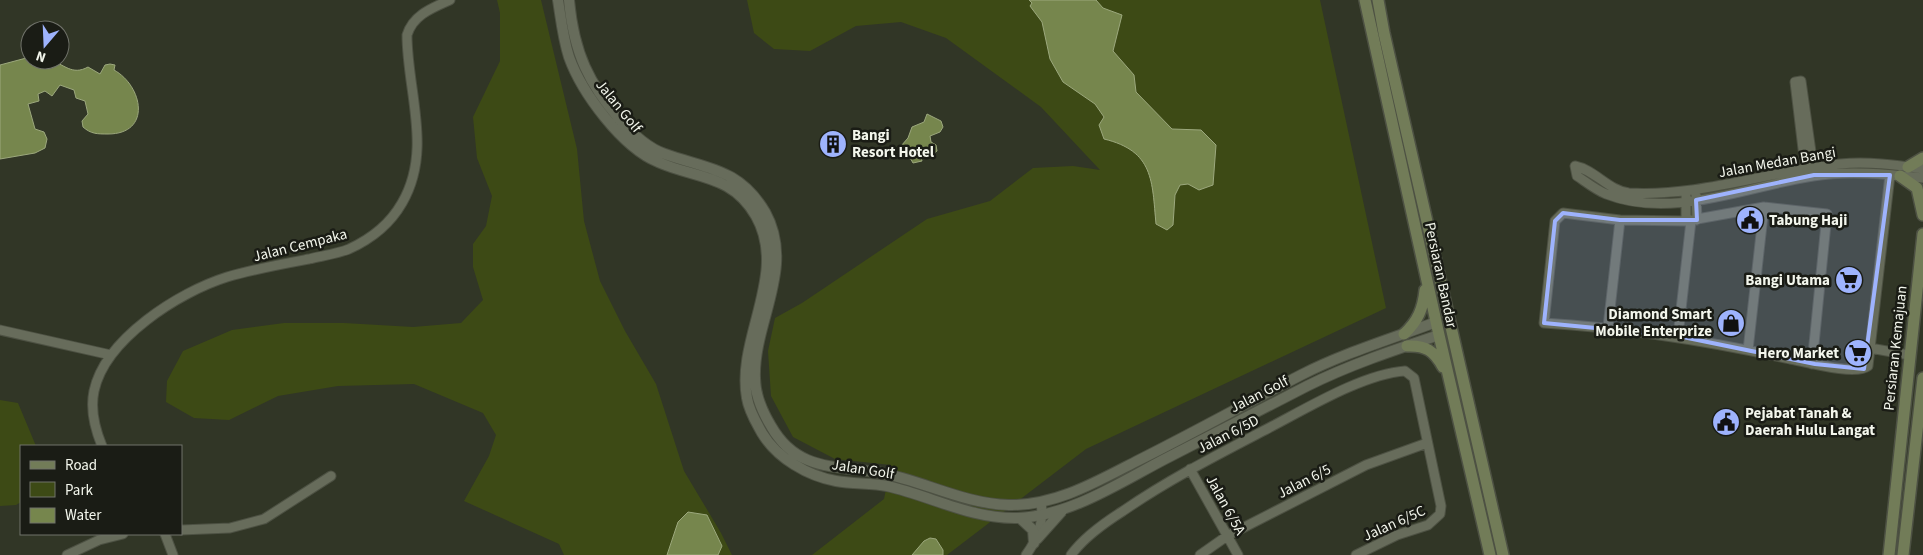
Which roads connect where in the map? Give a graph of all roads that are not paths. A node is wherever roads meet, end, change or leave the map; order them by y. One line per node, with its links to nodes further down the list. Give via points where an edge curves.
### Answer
1 (450, 0): 30 (street, Jalan Cempaka, via 419,16 407,35 418,146 411,183 390,219 373,236 347,250 228,277 184,294 147,321)
2 (558, 0): 7 (street, Jalan Golf)
3 (569, 0): 6 (street, Jalan Golf)
4 (1365, 0): 21 (main road, Persiaran Bandar)
5 (1378, 0): 20 (main road, Persiaran Bandar)
6 (579, 53): 7 (street); 41 (street, Jalan Golf, via 592,81 640,139 663,154 710,166 727,174 754,197 764,212 773,233 777,270 755,363 755,382 764,414 785,445 810,462 828,468 894,476 994,504)
7 (569, 55): 44 (street, Jalan Golf, via 587,92 634,148 664,165 718,180 738,194 756,216 765,241 766,271 748,355 746,391 754,418 775,449 822,477 886,486 954,508)
8 (1923, 158): 11 (main road)
9 (1923, 169): 11 (street, Jalan Medan Bangi)
10 (1810, 172): 10 (street, via 1801,81 1794,82); 11 (street, Jalan Medan Bangi); 11 (street, Jalan Medan Bangi, via 1856,163); 13 (street, Jalan Medan Bangi)
11 (1899, 173): 12 (street, Jalan Medan Bangi); 16 (main road, via 1917,188); 27 (street)
12 (1923, 178)
13 (1696, 196): 14 (street, Jalan Medan Bangi); 18 (street)
14 (1686, 197): 14 (street, Jalan Medan Bangi, via 1654,202 1620,199 1604,194 1577,176 1576,166 1626,193); 18 (street)
15 (1764, 207): 18 (street); 28 (street); 31 (street, via 1827,214)
16 (1923, 215)
17 (1620, 220): 18 (street); 22 (street); 22 (street, via 1563,213 1555,221 1544,323)
18 (1691, 220): 25 (street)
19 (1923, 234): 29 (main road, Persiaran Kemajuan)
20 (1433, 246): 23 (main road); 36 (main road, Persiaran Bandar)
21 (1427, 280): 23 (main road, Persiaran Bandar); 26 (main road, via 1424,303)
22 (1608, 326): 25 (street)
23 (1439, 328): 26 (street, Jalan Golf); 33 (main road, Persiaran Bandar); 36 (main road)
24 (0, 330): 30 (street)
25 (1678, 336): 28 (street)
26 (1405, 340): 32 (street, Jalan Golf, via 1356,351); 33 (main road, via 1430,349); 35 (street, Jalan Golf)
27 (1870, 348): 29 (street); 31 (street, via 1868,366 1858,371)
28 (1748, 350): 31 (street)
29 (1910, 355): 61 (main road, Persiaran Kemajuan)
30 (111, 356): 38 (street, Jalan Cempaka, via 94,391 94,427)
31 (1812, 364)
32 (1304, 374): 35 (street); 41 (street, Jalan Golf, via 1084,487)
33 (1448, 375): 51 (main road, Persiaran Bandar)
34 (1923, 378): 62 (main road, Persiaran Kemajuan)
35 (1311, 384): 42 (street, Jalan Golf)
36 (1471, 412): 49 (main road, Persiaran Bandar)
37 (1427, 443): 39 (street, Jalan 6/5D, via 1414,378 1405,371 1393,372 1340,391); 48 (street, Jalan 6/5, via 1366,465); 58 (street, Jalan 6/5C, via 1442,506 1440,514 1428,525)
38 (102, 445)
39 (1190, 469): 48 (street, Jalan 6/5A); 55 (street, Jalan 6/5D, via 1104,524)
40 (331, 476): 45 (street, via 264,519 230,528)
41 (1042, 502): 43 (street)
42 (1062, 510): 43 (street, Jalan Golf); 50 (street)
43 (1043, 516): 44 (street, Jalan Golf); 50 (street)
44 (1020, 518): 50 (street, via 1030,525)
45 (182, 530)
46 (119, 535): 52 (street, via 99,540)
47 (165, 535): 53 (street)
48 (1227, 536): 56 (street, Jalan 6/5); 57 (street, Jalan 6/5A)
49 (1498, 539): 59 (main road, Persiaran Bandar); 60 (main road)
50 (1035, 541): 54 (street)
51 (1488, 553)
52 (67, 555)
53 (173, 555)
54 (1026, 555)
55 (1070, 555)
56 (1200, 555)
57 (1238, 555)
58 (1356, 555)
59 (1502, 555)
60 (1506, 555)
61 (1889, 555)
62 (1903, 555)

